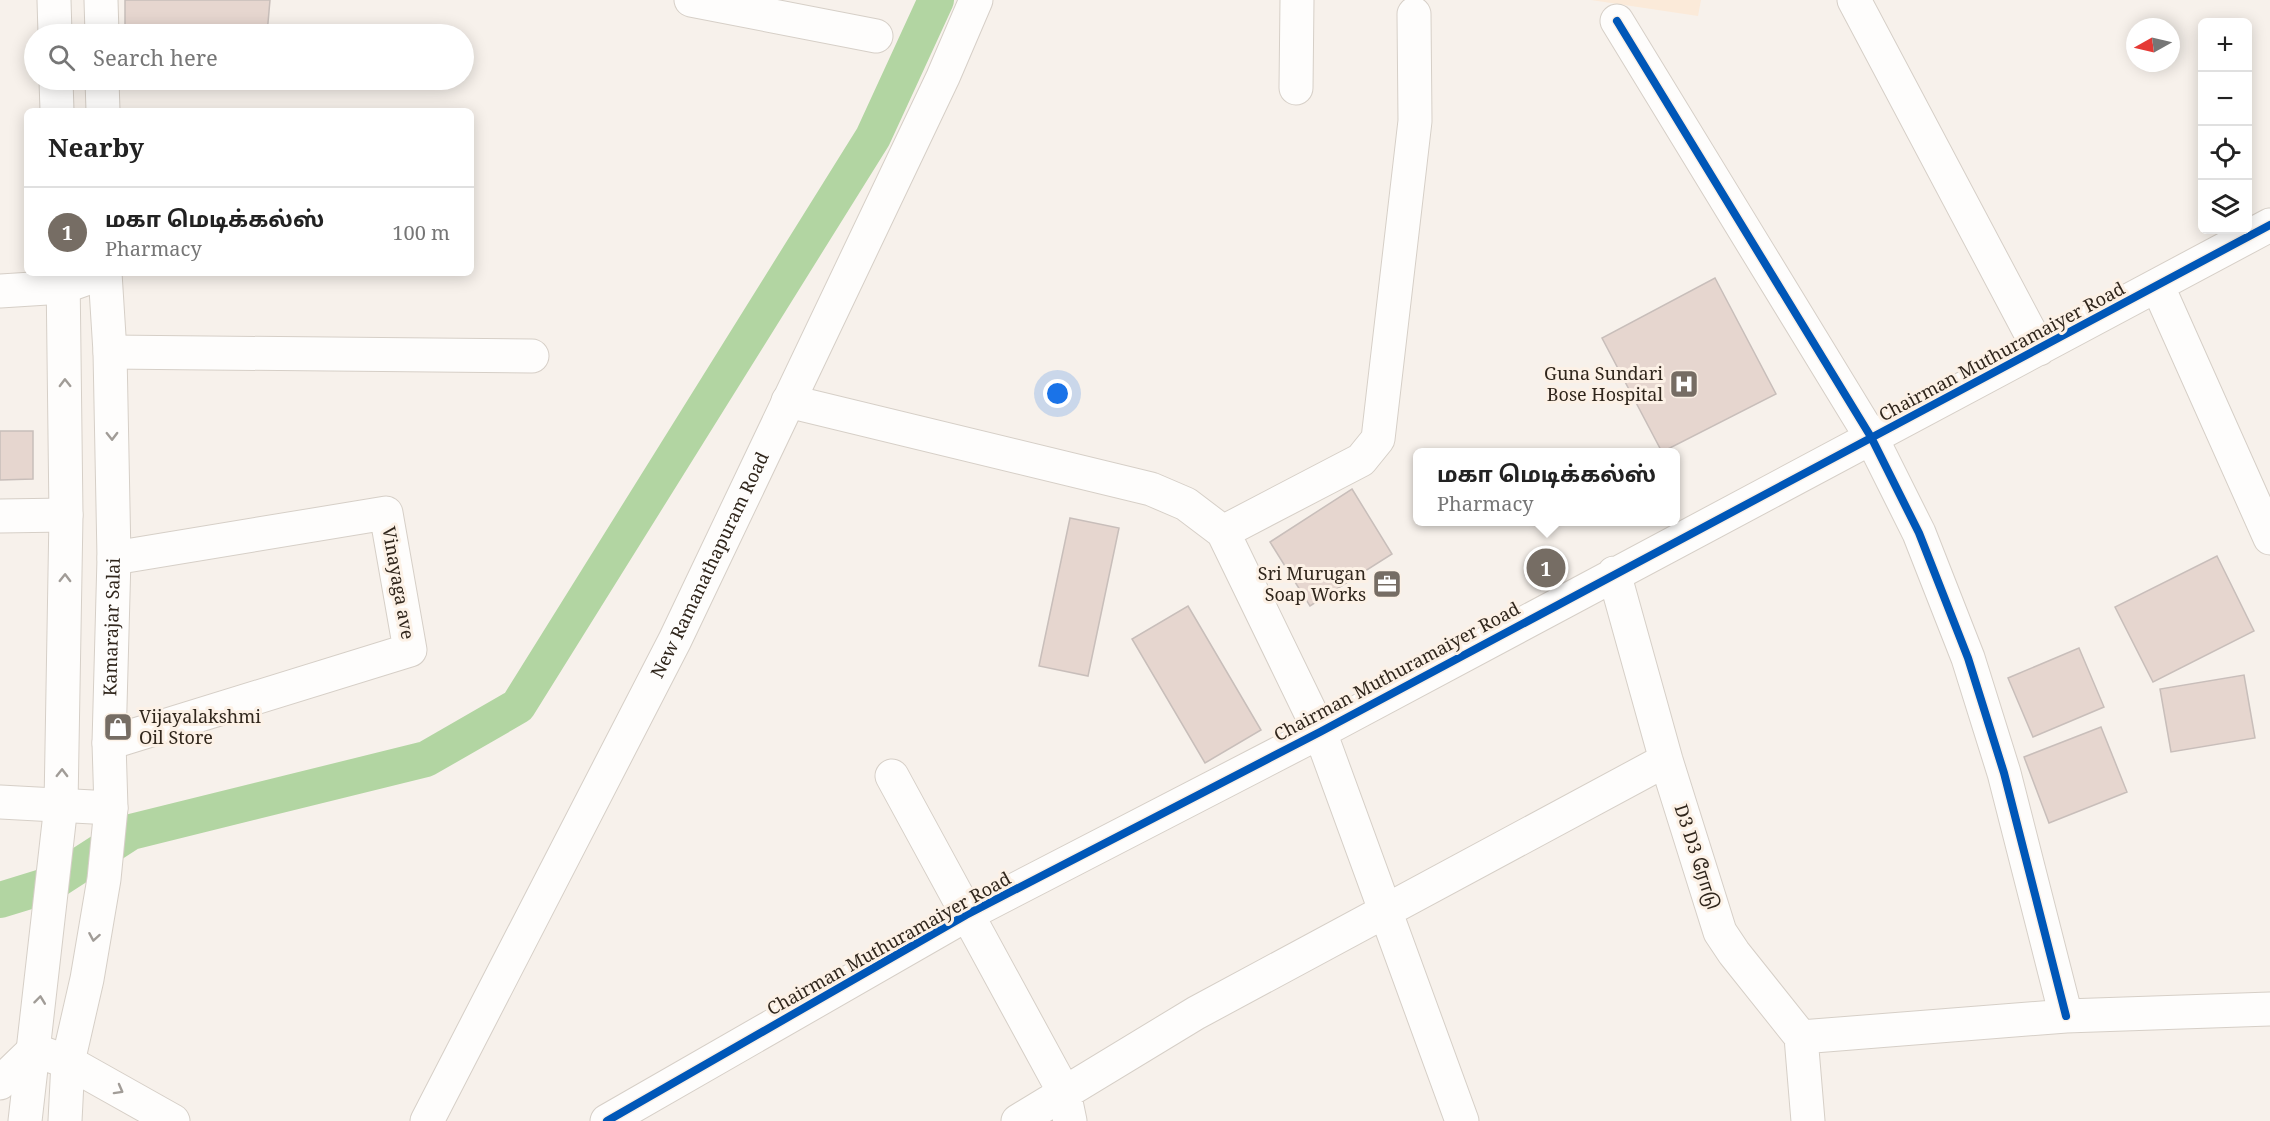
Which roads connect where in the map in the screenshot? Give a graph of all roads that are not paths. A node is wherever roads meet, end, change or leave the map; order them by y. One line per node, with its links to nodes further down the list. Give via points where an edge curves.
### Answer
1 (54, 0): 9 (main road)
2 (101, 0): 10 (main road)
3 (691, 0): 11 (main road)
4 (976, 0): 26 (main road, New Ramanathapuram Road)
5 (1297, 0): 12 (main road)
6 (1854, 0): 23 (main road)
7 (1413, 14): 30 (main road, via 1415,121 1378,439 1361,460)
8 (1617, 21): 27 (main road)
9 (55, 24)
10 (102, 24)
11 (876, 36)
12 (1296, 88)
13 (56, 90): 15 (main road)
14 (102, 90): 16 (main road)
15 (57, 108)
16 (103, 108)
17 (2270, 225): 21 (main road, Chairman Muthuramaiyer Road)
18 (86, 276): 20 (main road)
19 (103, 276): 24 (main road, Kamarajar Salai)
20 (63, 280): 22 (main road); 28 (main road, one-way to 20)
21 (2158, 286): 23 (main road, Chairman Muthuramaiyer Road); 31 (main road)
22 (0, 291)
23 (2039, 349): 27 (main road, Chairman Muthuramaiyer Road)
24 (110, 352): 25 (main road); 32 (main road, Kamarajar Salai, one-way to 32)
25 (532, 356)
26 (788, 401): 30 (main road, via 1151,489 1186,504); 53 (main road, New Ramanathapuram Road, via 675,640)
27 (1871, 437): 33 (main road, Chairman Muthuramaiyer Road); 44 (main road, via 1919,533 1968,658 2004,773)
28 (66, 515): 29 (main road); 39 (main road, one-way to 28)
29 (0, 516)
30 (1222, 532): 34 (main road)
31 (2270, 538)
32 (114, 558): 35 (main road, Kamarajar Salai); 35 (main road, Vinayaga ave, via 386,513 410,650)
33 (1614, 573): 34 (main road, Chairman Muthuramaiyer Road); 36 (main road, D3 D3 ரோடு)
34 (1320, 732): 41 (main road); 42 (main road, Chairman Muthuramaiyer Road)
35 (109, 743): 40 (main road, Kamarajar Salai)
36 (1666, 760): 41 (main road); 45 (main road, D3 D3 ரோடு, via 1720,932)
37 (892, 776): 42 (main road)
38 (0, 802): 39 (main road)
39 (61, 805): 40 (main road); 46 (main road, one-way to 39)
40 (110, 821): 47 (main road, Kamarajar Salai, one-way to 47, via 87,979)
41 (1384, 910): 49 (main road, via 1196,1013); 56 (main road)
42 (966, 915): 49 (main road); 54 (main road, Chairman Muthuramaiyer Road)
43 (2270, 1008): 44 (main road)
44 (2066, 1016): 45 (main road)
45 (1801, 1037): 57 (main road)
46 (34, 1050): 47 (main road); 48 (main road); 50 (main road)
47 (68, 1062): 51 (main road, Kamarajar Salai); 52 (main road, one-way to 52)
48 (0, 1083)
49 (1067, 1106): 55 (main road)
50 (25, 1121)
51 (65, 1121)
52 (173, 1121)
53 (427, 1121)
54 (607, 1121)
55 (1018, 1121)
56 (1462, 1121)
57 (1808, 1121)

